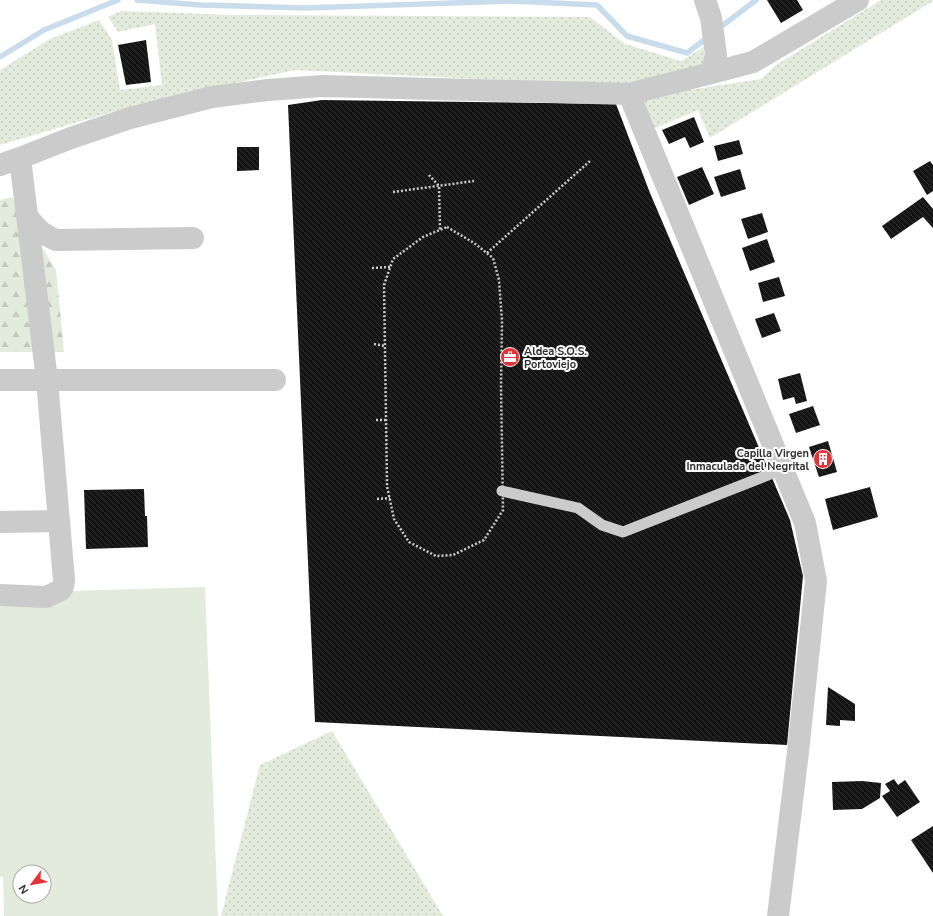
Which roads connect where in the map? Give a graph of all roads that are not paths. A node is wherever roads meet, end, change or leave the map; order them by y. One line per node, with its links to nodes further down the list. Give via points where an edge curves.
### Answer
1 (705, 0): 3 (street, via 711,18 716,55)
2 (858, 0): 3 (street, via 753,62)
3 (711, 74): 4 (street)
4 (629, 94): 5 (street, via 323,86 268,90 212,97 130,118); 11 (street)
5 (10, 162): 6 (street)
6 (27, 216): 7 (street, via 38,230 56,240); 9 (street)
7 (194, 238)
8 (0, 380): 9 (street)
9 (47, 380): 10 (street); 13 (street)
10 (275, 380)
11 (783, 469): 12 (lane, via 623,532 602,525 578,508); 16 (street, via 805,523 816,581)
12 (502, 491)
13 (59, 521): 14 (street); 15 (street, via 64,587 46,597)
14 (0, 522)
15 (0, 595)
16 (778, 916)

